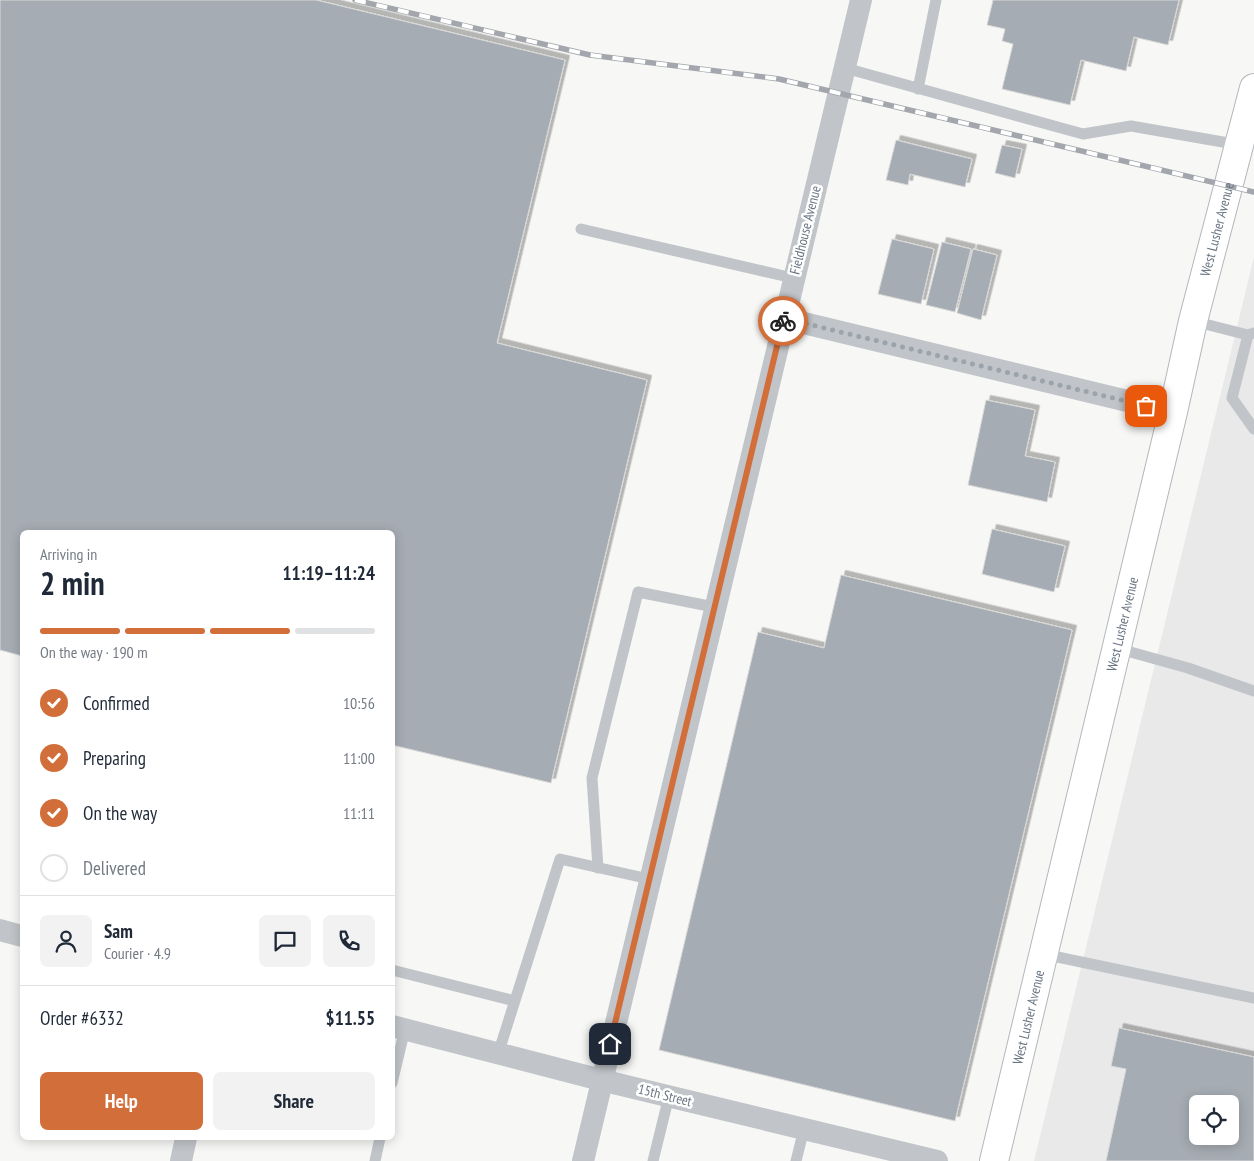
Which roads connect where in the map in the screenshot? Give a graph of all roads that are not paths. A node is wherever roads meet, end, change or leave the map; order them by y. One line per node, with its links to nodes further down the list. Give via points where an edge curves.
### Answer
1 (861, 0): 3 (street, Fieldhouse Avenue)
2 (936, 0): 5 (lane)
3 (844, 68): 5 (lane); 8 (street, Fieldhouse Avenue)
4 (1254, 88): 6 (main road, West Lusher Avenue)
5 (918, 89): 6 (lane, via 1083,134 1131,126)
6 (1240, 145): 10 (main road, West Lusher Avenue)
7 (581, 229): 8 (lane)
8 (793, 278): 9 (street, Fieldhouse Avenue)
9 (783, 318): 12 (street); 14 (street, Fieldhouse Avenue)
10 (1193, 321): 11 (lane); 12 (main road, West Lusher Avenue)
11 (1251, 334): 13 (lane, via 1232,398)
12 (1173, 412): 15 (main road, West Lusher Avenue)
13 (1254, 429)
14 (714, 607): 17 (lane, via 638,592 592,778); 18 (street, Fieldhouse Avenue)
15 (1116, 648): 16 (lane); 21 (main road, West Lusher Avenue)
16 (1254, 691)
17 (598, 868): 18 (lane); 24 (lane, via 560,859)
18 (650, 879): 28 (street, Fieldhouse Avenue)
19 (0, 930): 20 (street)
20 (20, 935)
21 (1043, 954): 23 (lane); 39 (main road, West Lusher Avenue)
22 (395, 971): 24 (lane)
23 (1254, 998)
24 (515, 1001): 26 (lane)
25 (399, 1028): 26 (street, 15th Street); 27 (lane)
26 (498, 1054): 28 (street, 15th Street)
27 (395, 1059)
28 (601, 1080): 29 (street, 15th Street); 35 (street, Fieldhouse Avenue)
29 (669, 1096): 30 (street, 15th Street); 36 (lane)
30 (804, 1129): 37 (lane); 38 (street, 15th Street)
31 (186, 1140): 33 (street)
32 (380, 1140): 34 (lane)
33 (181, 1161)
34 (375, 1161)
35 (582, 1161)
36 (652, 1161)
37 (796, 1161)
38 (937, 1161)
39 (994, 1161)

